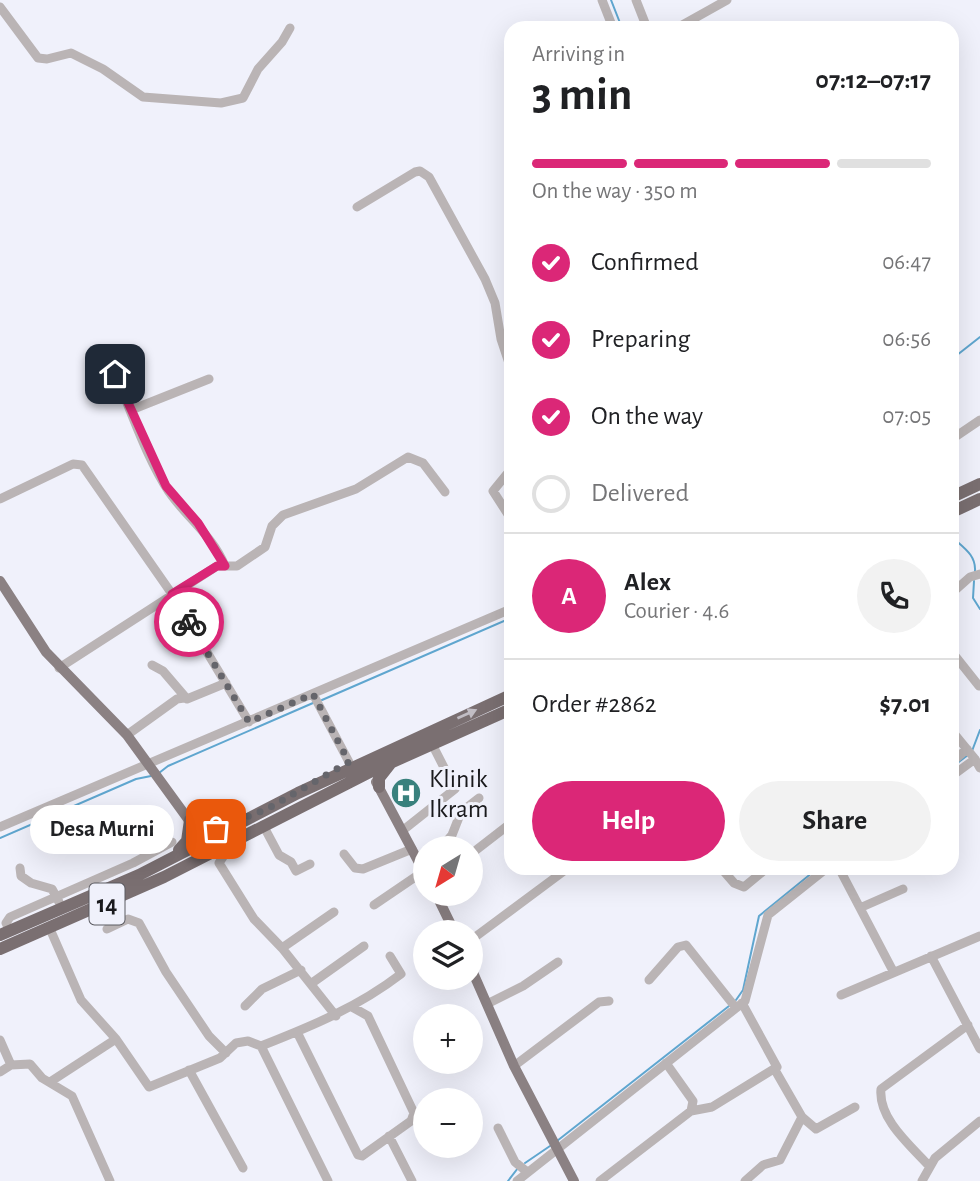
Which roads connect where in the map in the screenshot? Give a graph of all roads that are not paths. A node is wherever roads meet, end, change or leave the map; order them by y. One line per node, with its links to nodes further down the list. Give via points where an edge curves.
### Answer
1 (602, 0): 5 (street)
2 (636, 0): 6 (street)
3 (727, 0): 7 (street)
4 (0, 8): 8 (street, via 38,58 71,53 143,97 221,103 243,98 258,69)
5 (610, 21)
6 (644, 21)
7 (690, 21)
8 (290, 28)
9 (356, 208): 10 (street, via 415,172 429,177 485,279)
10 (504, 345)
11 (115, 374): 13 (street)
12 (209, 379): 13 (street)
13 (131, 410): 24 (street, via 166,486 198,523)
14 (980, 420): 15 (street)
15 (959, 434)
16 (504, 478): 22 (street, via 493,491)
17 (980, 484): 19 (highway)
18 (445, 492): 24 (street, via 423,463 408,457 356,489 283,515 272,526 265,547 237,566)
19 (959, 494)
20 (0, 499): 28 (street, via 73,464 82,466)
21 (980, 499): 23 (highway)
22 (504, 508)
23 (959, 509)
24 (225, 566): 28 (street, via 217,566)
25 (976, 575): 27 (street)
26 (0, 580): 32 (main road)
27 (959, 588)
28 (172, 594): 32 (street); 33 (street)
29 (504, 612): 36 (street)
30 (959, 661): 34 (street)
31 (152, 665): 35 (street, via 163,671)
32 (59, 668): 40 (main road)
33 (226, 683): 35 (street, via 192,699); 39 (street)
34 (979, 686)
35 (184, 698): 40 (street)
36 (316, 699): 39 (street); 46 (street)
37 (504, 699): 41 (highway, 14, one-way to 37)
38 (504, 712): 41 (highway, 14)
39 (249, 722): 45 (street)
40 (127, 734): 45 (main road)
41 (428, 739): 44 (highway, 14); 46 (highway, 14, via 393,742); 57 (street, via 455,789)
42 (959, 739): 43 (street)
43 (973, 753): 47 (street); 48 (street)
44 (396, 760): 46 (highway, 14); 50 (highway, via 382,773)
45 (152, 766): 53 (main road); 55 (street)
46 (361, 767): 49 (highway, 14); 50 (main road); 52 (highway, 14, via 313,780 298,793)
47 (959, 768)
48 (980, 768)
49 (348, 783): 50 (highway, via 362,782); 54 (highway, 14)
50 (377, 789): 57 (main road)
51 (479, 799): 58 (street, via 461,812)
52 (246, 819): 53 (highway, via 216,829); 59 (highway, 14)
53 (190, 820): 59 (main road); 68 (highway, via 187,841)
54 (263, 825): 64 (highway, 14); 65 (street, via 279,855 296,871)
55 (0, 827)
56 (504, 828): 61 (street)
57 (402, 831): 62 (main road)
58 (451, 836)
59 (204, 840): 64 (main road); 68 (highway, 14)
60 (172, 842): 67 (street)
61 (483, 845)
62 (412, 849): 63 (street, via 363,869 355,868)
63 (344, 854)
64 (215, 857): 68 (highway, 14); 89 (street, via 254,919)
65 (310, 864)
66 (20, 869): 78 (street, via 25,881 52,889)
67 (136, 869): 68 (highway, via 146,876); 75 (street); 77 (highway, 14)
68 (163, 871): 83 (highway, 14)
69 (559, 875): 85 (street)
70 (727, 875): 71 (street, via 744,887)
71 (759, 875)
72 (818, 875): 102 (street, via 768,915 748,996)
73 (843, 875): 80 (street)
74 (413, 876): 79 (street)
75 (99, 877): 77 (street); 78 (street)
76 (903, 889): 80 (street)
77 (104, 891): 81 (highway, 14)
78 (57, 897): 81 (street); 86 (street, via 10,917)
79 (374, 905)
80 (862, 907): 95 (street)
81 (62, 909): 86 (highway, 14)
82 (334, 912): 89 (street)
83 (50, 929): 90 (highway, 14); 108 (street, via 79,997)
84 (107, 929): 112 (street, via 128,919 139,923 166,972 209,1036)
85 (483, 931)
86 (5, 933)
87 (980, 936): 92 (street)
88 (364, 946): 97 (street)
89 (282, 948): 94 (street)
90 (0, 949)
91 (390, 956): 104 (street, via 401,974)
92 (932, 956): 95 (street); 106 (street)
93 (558, 962): 101 (street)
94 (300, 970): 97 (street); 103 (street, via 262,989)
95 (893, 971): 99 (street)
96 (649, 980): 102 (street, via 678,947 686,945)
97 (312, 983): 105 (street)
98 (481, 990): 101 (main road)
99 (841, 995)
100 (610, 1002): 115 (street, via 599,1002)
101 (487, 1004): 115 (main road)
102 (736, 1004): 113 (street); 117 (street, via 777,1063)
103 (245, 1006)
104 (352, 1007): 105 (street); 125 (street, via 368,1016 414,1113 411,1121)
105 (336, 1016): 107 (street)
106 (968, 1025): 111 (street); 127 (street, via 881,1089 893,1125)
107 (298, 1032): 110 (street); 125 (street, via 359,1156)
108 (116, 1039): 116 (street, via 149,1087); 119 (street)
109 (0, 1040): 114 (street)
110 (261, 1046): 112 (street, via 236,1043); 131 (street)
111 (980, 1049)
112 (226, 1053): 116 (street)
113 (666, 1063): 121 (street, via 693,1101); 126 (street)
114 (11, 1065): 118 (street); 119 (street, via 30,1064)
115 (514, 1066): 126 (main road)
116 (189, 1070): 128 (street)
117 (775, 1070): 121 (street, via 712,1107); 122 (street)
118 (0, 1072)
119 (50, 1082): 130 (street, via 72,1096)
120 (855, 1107): 122 (street, via 816,1129)
121 (691, 1111): 135 (street)
122 (802, 1117): 136 (street, via 780,1160 763,1165)
123 (980, 1121): 127 (street)
124 (498, 1128): 129 (street, via 515,1162)
125 (389, 1136): 132 (street)
126 (556, 1144): 129 (street); 134 (main road)
127 (929, 1166): 137 (street)
128 (243, 1168)
129 (526, 1171): 133 (street)
130 (110, 1181)
131 (328, 1181)
132 (412, 1181)
133 (517, 1181)
134 (574, 1181)
135 (600, 1181)
136 (745, 1181)
137 (922, 1181)

